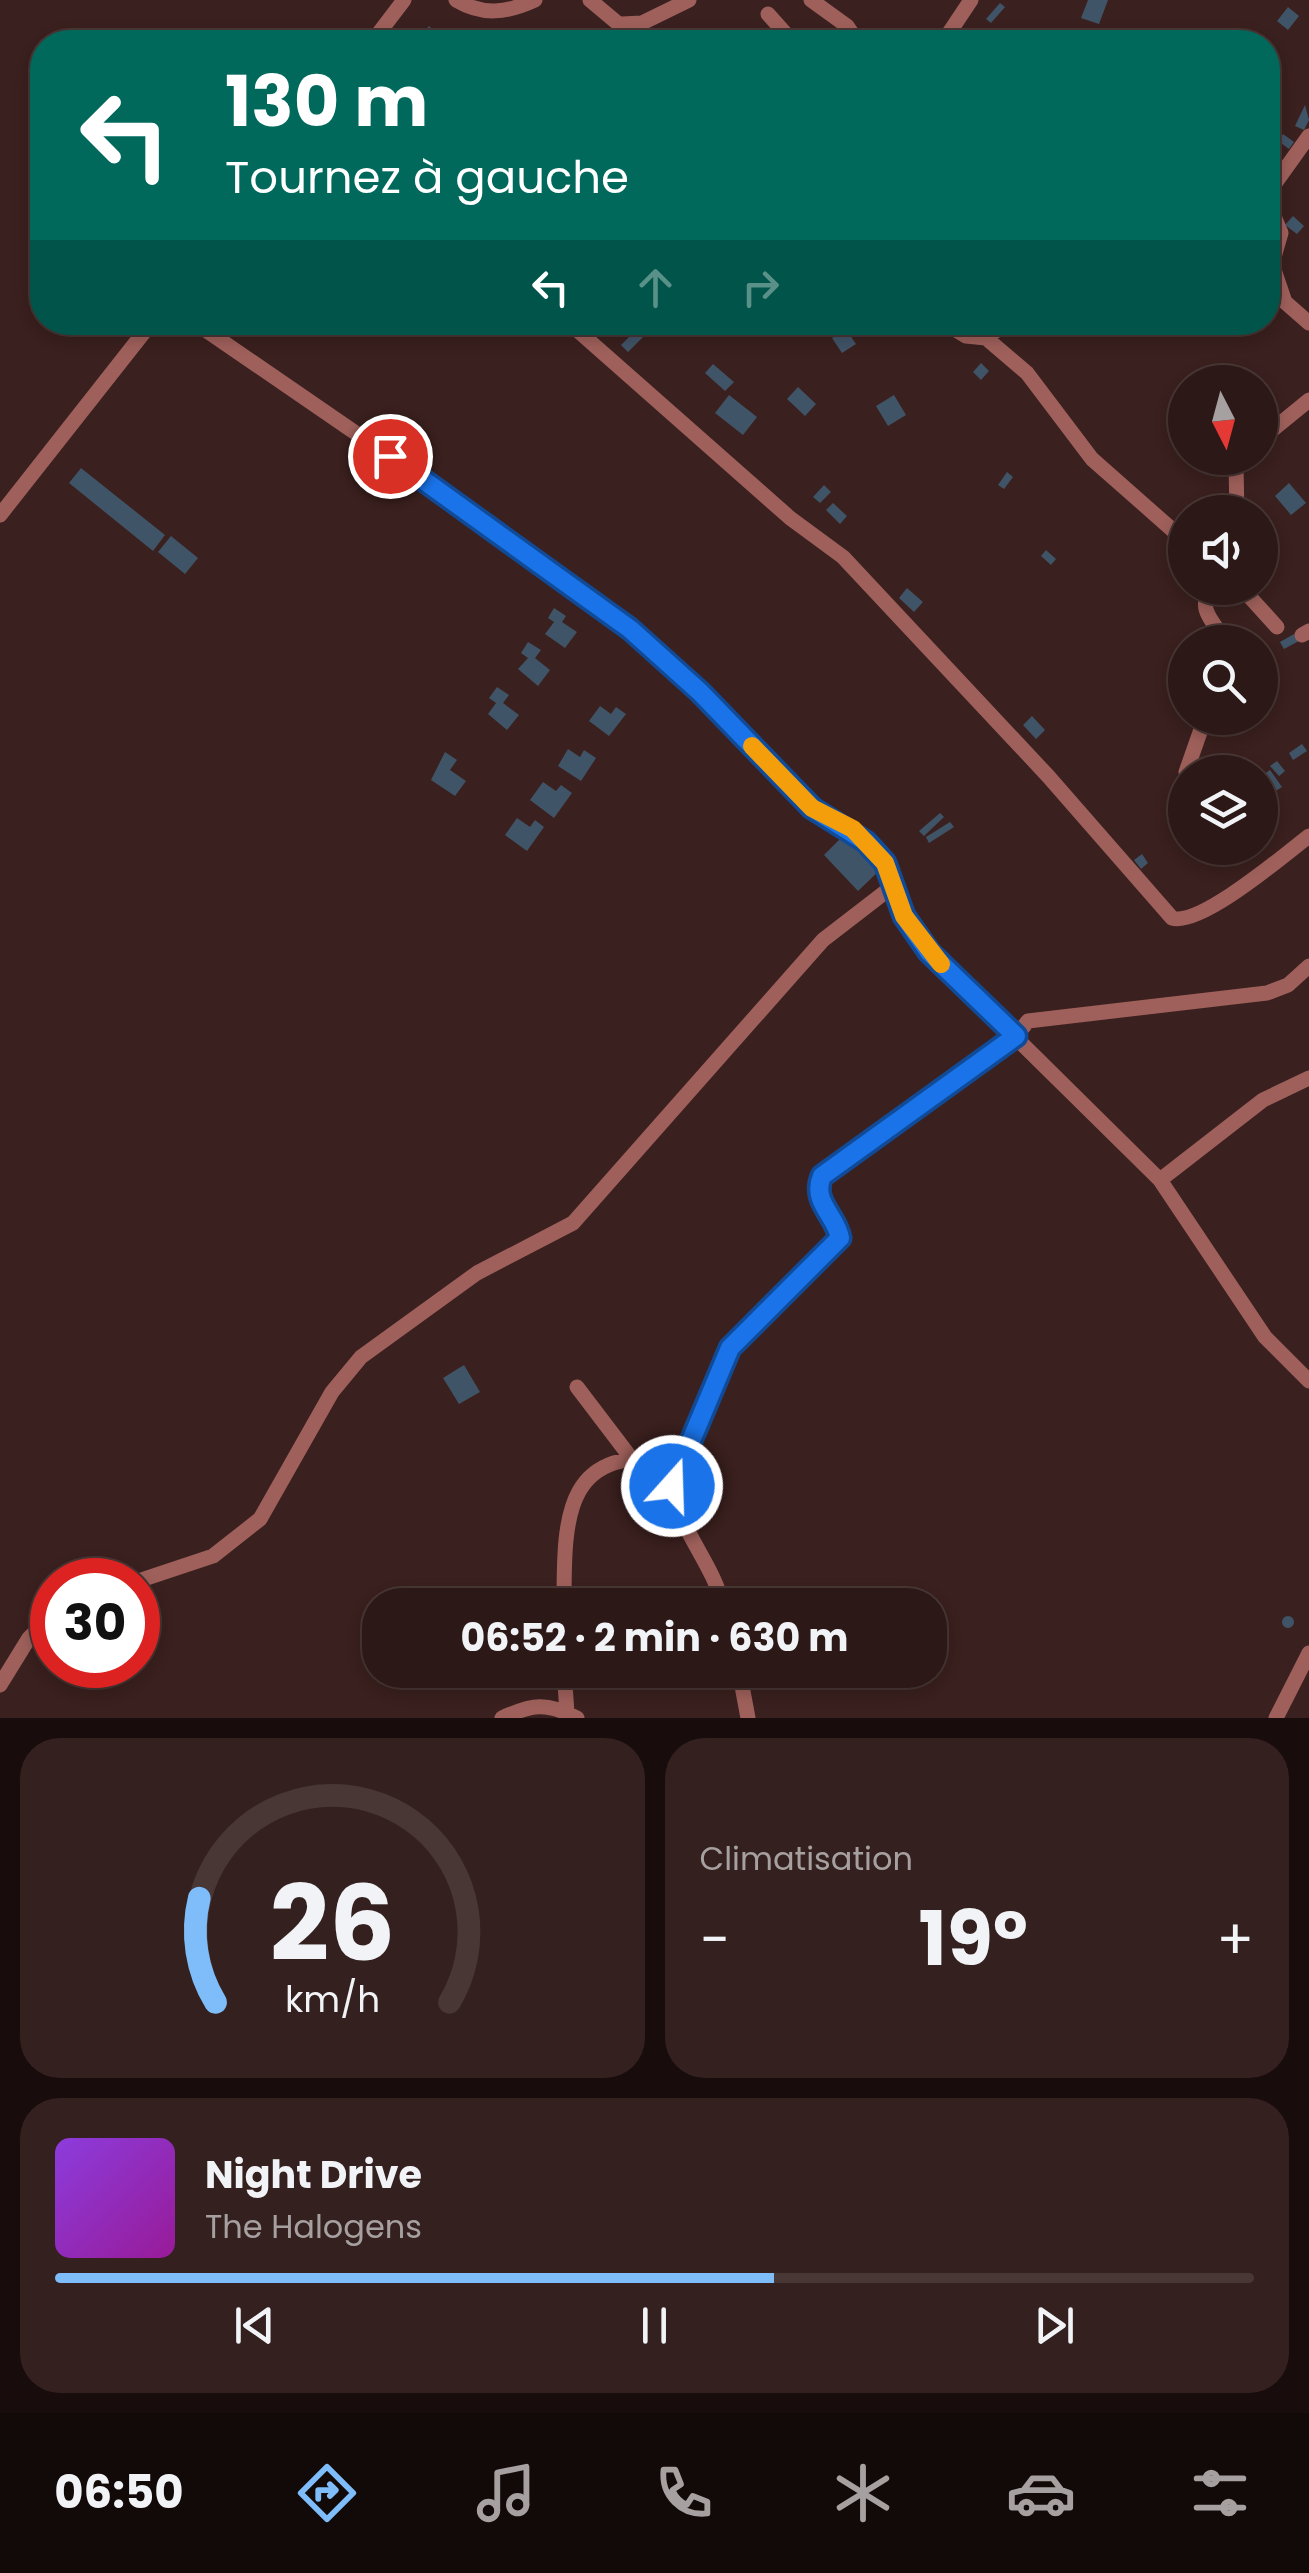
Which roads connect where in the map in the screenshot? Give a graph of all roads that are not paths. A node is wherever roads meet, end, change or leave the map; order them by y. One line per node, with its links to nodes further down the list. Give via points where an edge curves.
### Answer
1 (404, 0): 10 (street)
2 (456, 0): 3 (street, via 482,12)
3 (535, 0)
4 (590, 0): 9 (street)
5 (689, 0): 9 (street, via 642,23)
6 (811, 0): 13 (street)
7 (970, 0): 14 (street)
8 (768, 14): 12 (street)
9 (622, 24): 11 (street)
10 (381, 30)
11 (628, 30)
12 (783, 30)
13 (850, 30)
14 (954, 30)
15 (1309, 136): 16 (street)
16 (1280, 176)
17 (1280, 287): 19 (street)
18 (1280, 301): 19 (street)
19 (1285, 302): 20 (street)
20 (1309, 323)
21 (142, 335): 29 (street)
22 (213, 335): 34 (street, via 630,629 812,808 866,842)
23 (583, 335): 33 (street, via 843,557 1172,918 1192,919)
24 (964, 335): 26 (street)
25 (990, 335): 26 (street)
26 (986, 338): 30 (street, via 1046,394 1092,458)
27 (1309, 400): 28 (street)
28 (1278, 425)
29 (0, 515)
30 (1168, 526)
31 (1258, 605): 32 (street)
32 (1275, 625)
33 (1309, 836)
34 (894, 886): 36 (street, via 904,916 929,952); 43 (street, via 823,940 573,1223 476,1273 361,1357 332,1392 260,1519 213,1556)
35 (1309, 966): 36 (street, via 1267,993 1028,1021)
36 (1016, 1036): 38 (street); 42 (street, via 822,1176 817,1188 840,1232 836,1246 730,1348)
37 (1309, 1078): 38 (street, via 1263,1100)
38 (1160, 1180): 39 (street, via 1265,1337)
39 (1309, 1381)
40 (576, 1387): 41 (street)
41 (632, 1458): 42 (street); 44 (street, via 593,1472 579,1487 571,1508)
42 (680, 1460): 45 (street, via 672,1486 675,1504)
43 (160, 1574)
44 (565, 1588)
45 (717, 1588)
46 (30, 1636): 48 (street)
47 (1309, 1653): 54 (street)
48 (0, 1685)
49 (567, 1688): 51 (street)
50 (742, 1688): 53 (street)
51 (572, 1715): 52 (street, via 533,1704)
52 (502, 1718)
53 (748, 1718)
54 (1276, 1718)

